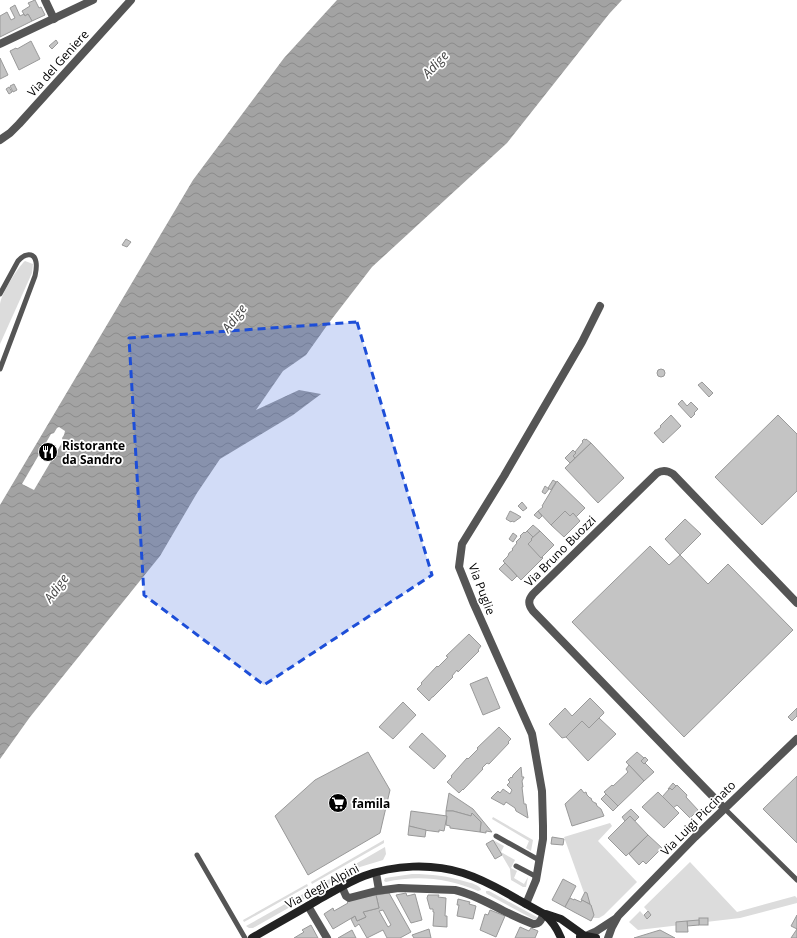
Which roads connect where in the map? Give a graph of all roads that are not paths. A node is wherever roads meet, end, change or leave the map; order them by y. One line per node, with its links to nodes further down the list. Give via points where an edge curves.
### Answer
1 (45, 0): 4 (street)
2 (93, 0): 4 (street)
3 (131, 0): 6 (street, Via del Geniere, via 19,124)
4 (54, 18): 5 (street)
5 (0, 44)
6 (0, 140)
7 (0, 294): 9 (lane, via 21,257 26,254 34,258 35,276)
8 (600, 306): 15 (street, Via Puglie, via 582,342 462,544 459,567 532,734 542,791 544,826)
9 (0, 369)
10 (797, 603): 12 (street, Via Bruno Buozzi, via 673,474 663,471 645,484 533,594 529,601 533,611)
11 (797, 739): 12 (street, Via Luigi Piccinato)
12 (724, 808): 19 (lane); 25 (street, Via Luigi Piccinato)
13 (496, 836): 15 (lane)
14 (197, 855): 27 (lane)
15 (539, 860): 18 (street, Via Puglie)
16 (516, 866): 18 (lane)
17 (376, 872): 20 (street, Via degli Alpini); 21 (street); 22 (street, Via degli Alpini, via 413,866 453,870 484,881)
18 (537, 877): 22 (street, Via Puglie)
19 (797, 880)
20 (342, 887): 21 (street, via 349,898); 23 (street, Via degli Alpini)
21 (379, 890): 24 (street, via 408,888 462,891 533,924 539,923)
22 (526, 904): 24 (street, Via degli Alpini)
23 (308, 906): 28 (street, Via degli Alpini); 29 (street)
24 (542, 913): 26 (street, Via degli Alpini, via 561,919); 30 (street, Via degli Alpini, via 556,927)
25 (618, 916): 26 (street, Via Luigi Piccinato); 32 (street, Via Luigi Piccinato)
26 (583, 937): 31 (street)
27 (245, 938)
28 (252, 938)
29 (326, 938)
30 (561, 938)
31 (596, 938)
32 (608, 938)

